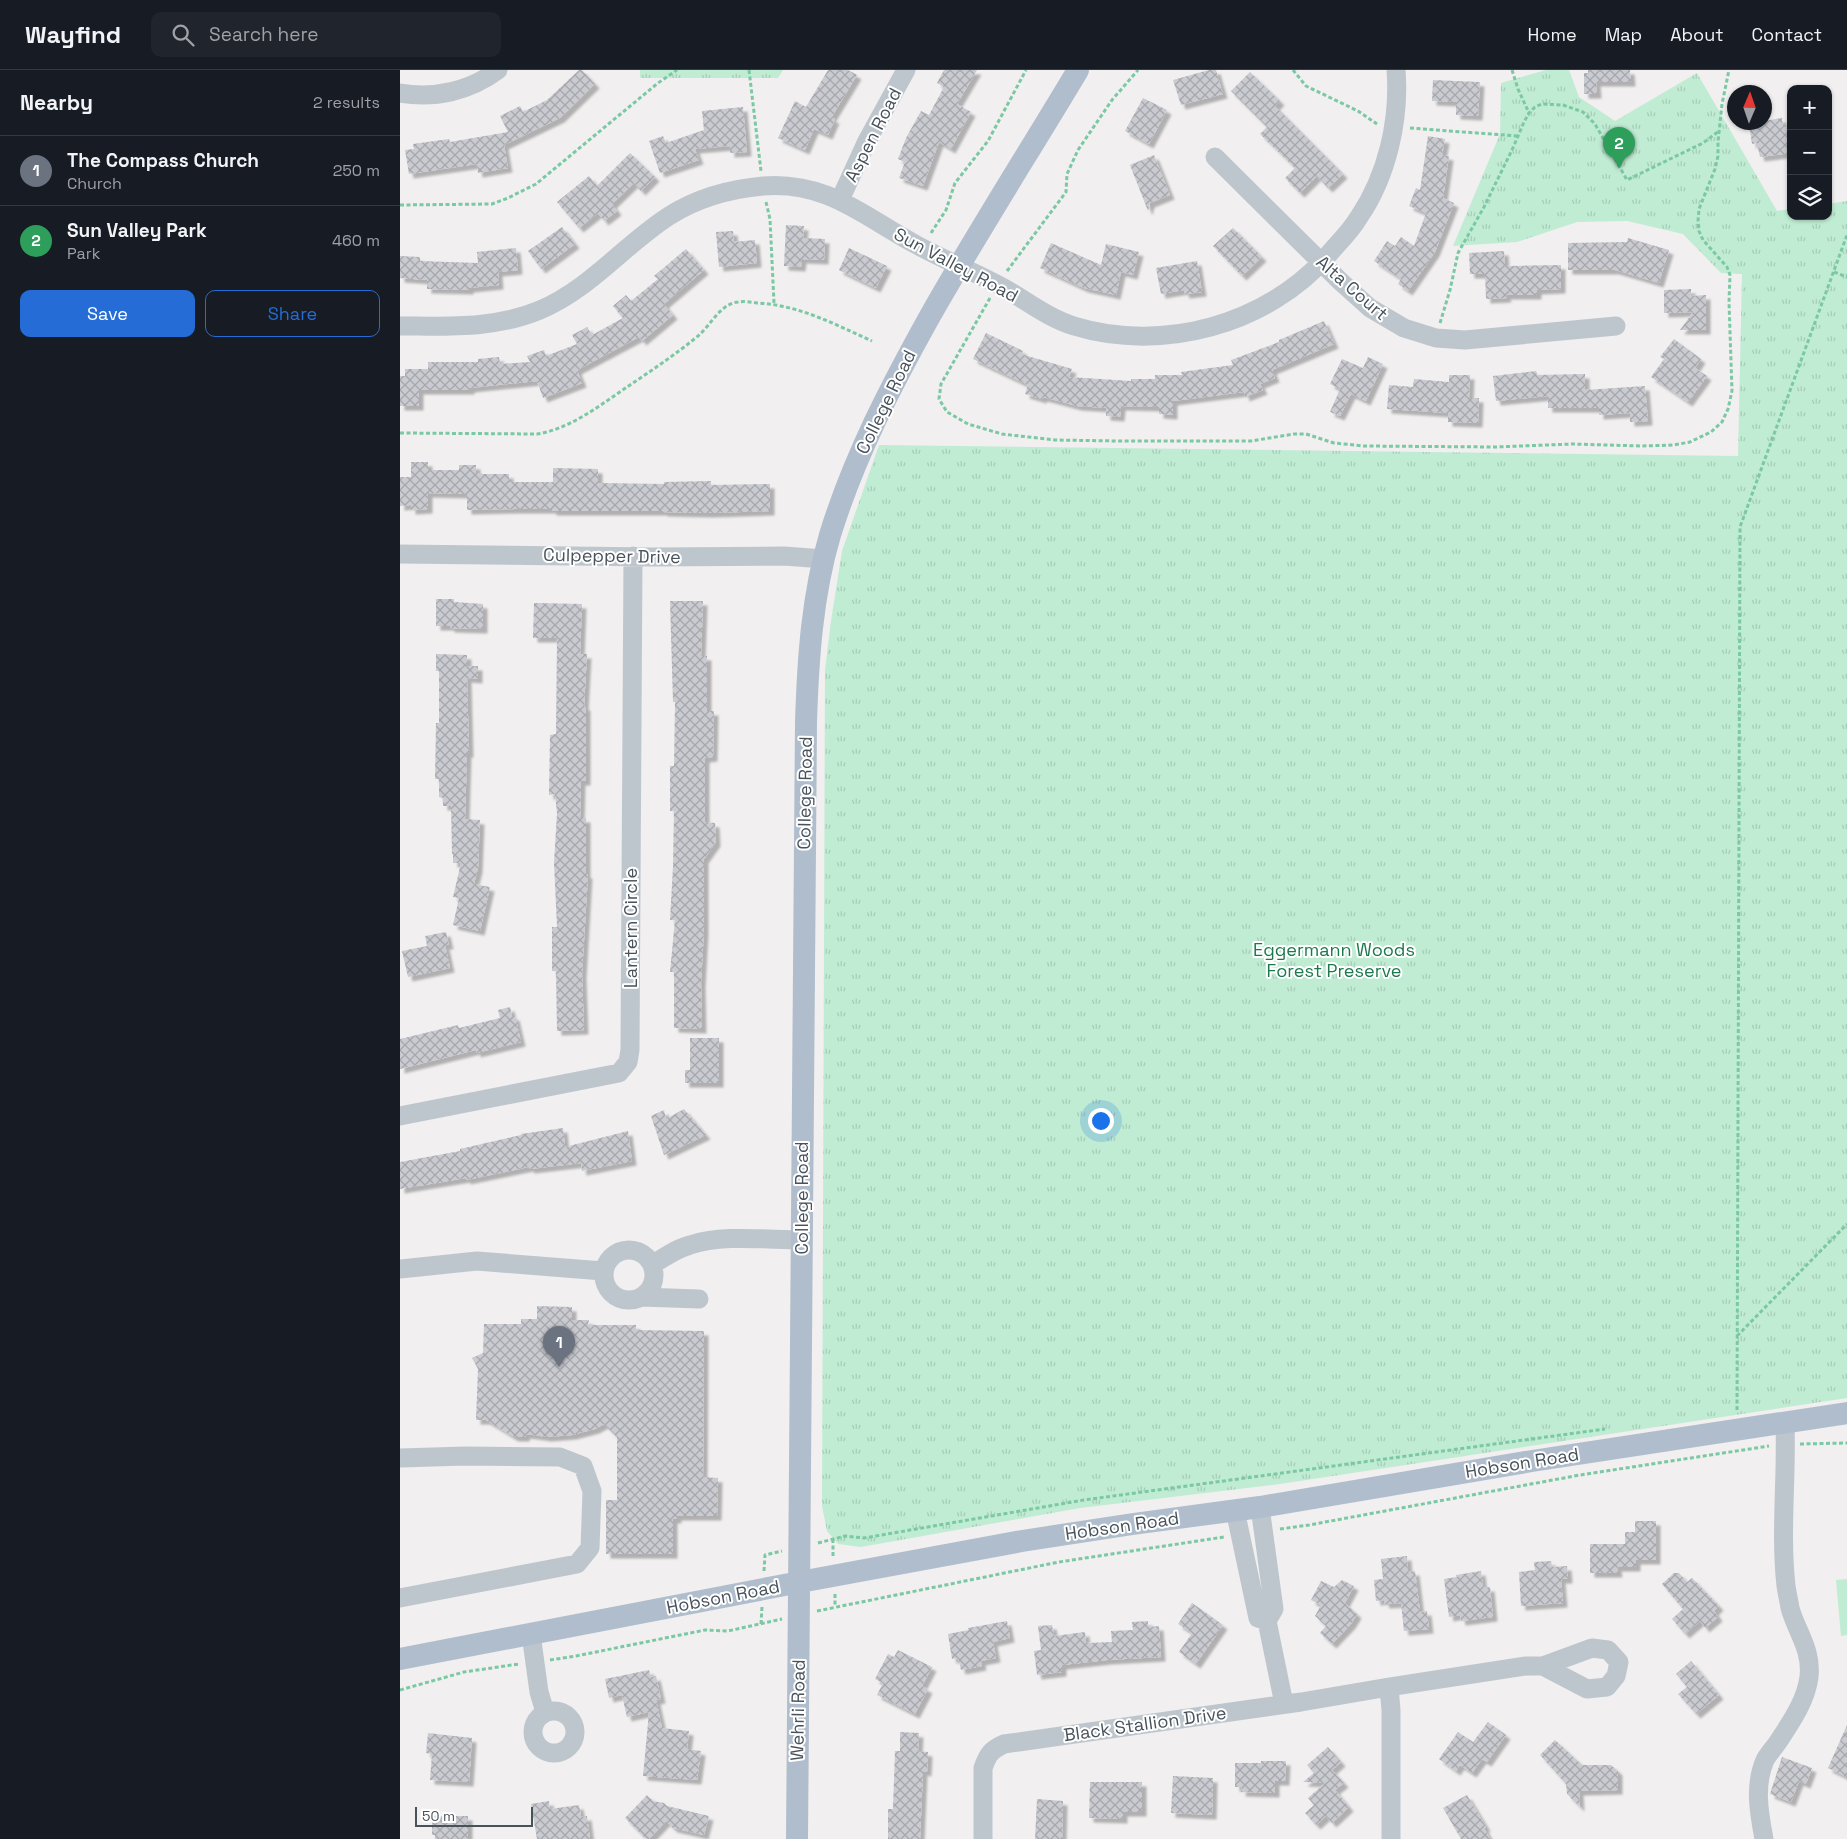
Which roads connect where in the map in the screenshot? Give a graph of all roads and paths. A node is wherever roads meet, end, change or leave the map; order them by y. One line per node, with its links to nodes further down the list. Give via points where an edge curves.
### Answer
1 (498, 70): 10 (street, via 472,85 449,93 423,96)
2 (677, 70): 15 (path, via 536,184 515,195 492,204)
3 (906, 70): 14 (street, Aspen Road, via 867,141)
4 (1026, 70): 16 (path, via 988,141 954,183 946,210)
5 (1078, 70): 19 (main road, College Road)
6 (1138, 70): 22 (path, via 1112,100 1078,150 1067,174 1066,192)
7 (1396, 70): 18 (street, Sun Valley Road, via 1396,109 1382,172 1358,219)
8 (1512, 70): 11 (path)
9 (1729, 70): 12 (path)
10 (400, 93)
11 (1529, 113): 12 (path, via 1535,107 1548,104 1582,112 1595,124 1627,180 1703,143); 25 (path, via 1458,253)
12 (1719, 131): 22 (path, via 1718,156 1699,209 1698,221 1703,240 1730,275 1732,391 1722,422 1711,432 1690,442 1642,446 1364,446 1334,443 1306,434 1251,441 1144,442 1055,440 1002,434 957,419 947,412 939,399 941,384)
13 (1215, 156): 18 (street, Alta Court)
14 (840, 200): 19 (street, Sun Valley Road, via 915,245); 23 (street, Sun Valley Road, via 795,187 764,186 723,193 693,203 667,217 575,291 539,310 505,321 474,326)
15 (400, 205)
16 (931, 233)
17 (1847, 235): 20 (path)
18 (1322, 262): 22 (street, Sun Valley Road, via 1283,295 1238,318 1205,329 1164,335 1113,334 1074,326); 25 (street, Alta Court, via 1370,308 1404,328)
19 (959, 266): 22 (street, Sun Valley Road); 30 (main road, College Road, via 872,426 845,490)
20 (1834, 272): 21 (path); 39 (path, via 1740,527)
21 (1847, 277)
22 (997, 285)
23 (400, 326)
24 (1616, 326): 25 (street, Alta Court, via 1465,340)
25 (1436, 338)
26 (872, 341): 27 (path, via 804,310 739,302 728,305 700,334 657,367 561,428 536,434)
27 (400, 433)
28 (400, 554): 29 (street, Culpepper Drive)
29 (633, 556): 30 (street, Culpepper Drive); 31 (street, Lantern Circle, via 628,1062 619,1073)
30 (824, 559): 33 (main road, College Road, via 811,635 806,722)
31 (400, 1116)
32 (1847, 1224): 39 (path)
33 (802, 1240): 34 (street, via 720,1239 690,1244); 54 (main road, College Road)
34 (652, 1265): 36 (street, via 644,1254 626,1250 609,1259); 37 (street, via 653,1283)
35 (400, 1269): 36 (street, via 477,1261)
36 (604, 1271): 37 (street, via 604,1280 614,1296 632,1300)
37 (641, 1297): 38 (street)
38 (699, 1299)
39 (1737, 1336): 41 (path)
40 (1746, 1408): 41 (path)
41 (1737, 1410): 42 (path)
42 (1727, 1411)
43 (1847, 1413): 44 (main road, Hobson Road)
44 (1785, 1423): 47 (street); 49 (main road, Hobson Road)
45 (1611, 1428): 53 (path, via 1246,1476 864,1538 845,1536)
46 (1847, 1443): 47 (path)
47 (1786, 1445): 51 (path, via 1580,1475); 71 (street, via 1784,1567 1791,1610 1810,1660 1809,1679 1798,1710 1765,1760 1759,1782 1758,1811)
48 (400, 1458): 55 (street, via 560,1458 582,1466 592,1490 590,1548 577,1564)
49 (1260, 1506): 50 (main road, Hobson Road); 57 (street, via 1274,1609)
50 (1235, 1510): 54 (main road, Hobson Road, via 1022,1541); 57 (street, via 1258,1618)
51 (1275, 1530)
52 (1226, 1537): 56 (path, via 1059,1562)
53 (833, 1540)
54 (800, 1582): 59 (main road, Hobson Road); 68 (main road, Wehrli Road)
55 (400, 1598)
56 (833, 1608)
57 (1267, 1621): 66 (street)
58 (760, 1624): 61 (path, via 728,1631 705,1630)
59 (532, 1634): 60 (main road, Hobson Road); 67 (street, via 539,1692)
60 (400, 1659)
61 (551, 1659)
62 (514, 1664): 65 (path, via 464,1672)
63 (1543, 1666): 64 (street, Black Stallion Drive)
64 (1389, 1687): 66 (street, Black Stallion Drive); 70 (street)
65 (400, 1690)
66 (1284, 1704): 69 (street, Black Stallion Drive, via 1004,1744 993,1749 983,1768)
67 (545, 1712)
68 (797, 1839)
69 (983, 1839)
70 (1391, 1839)
71 (1764, 1839)

